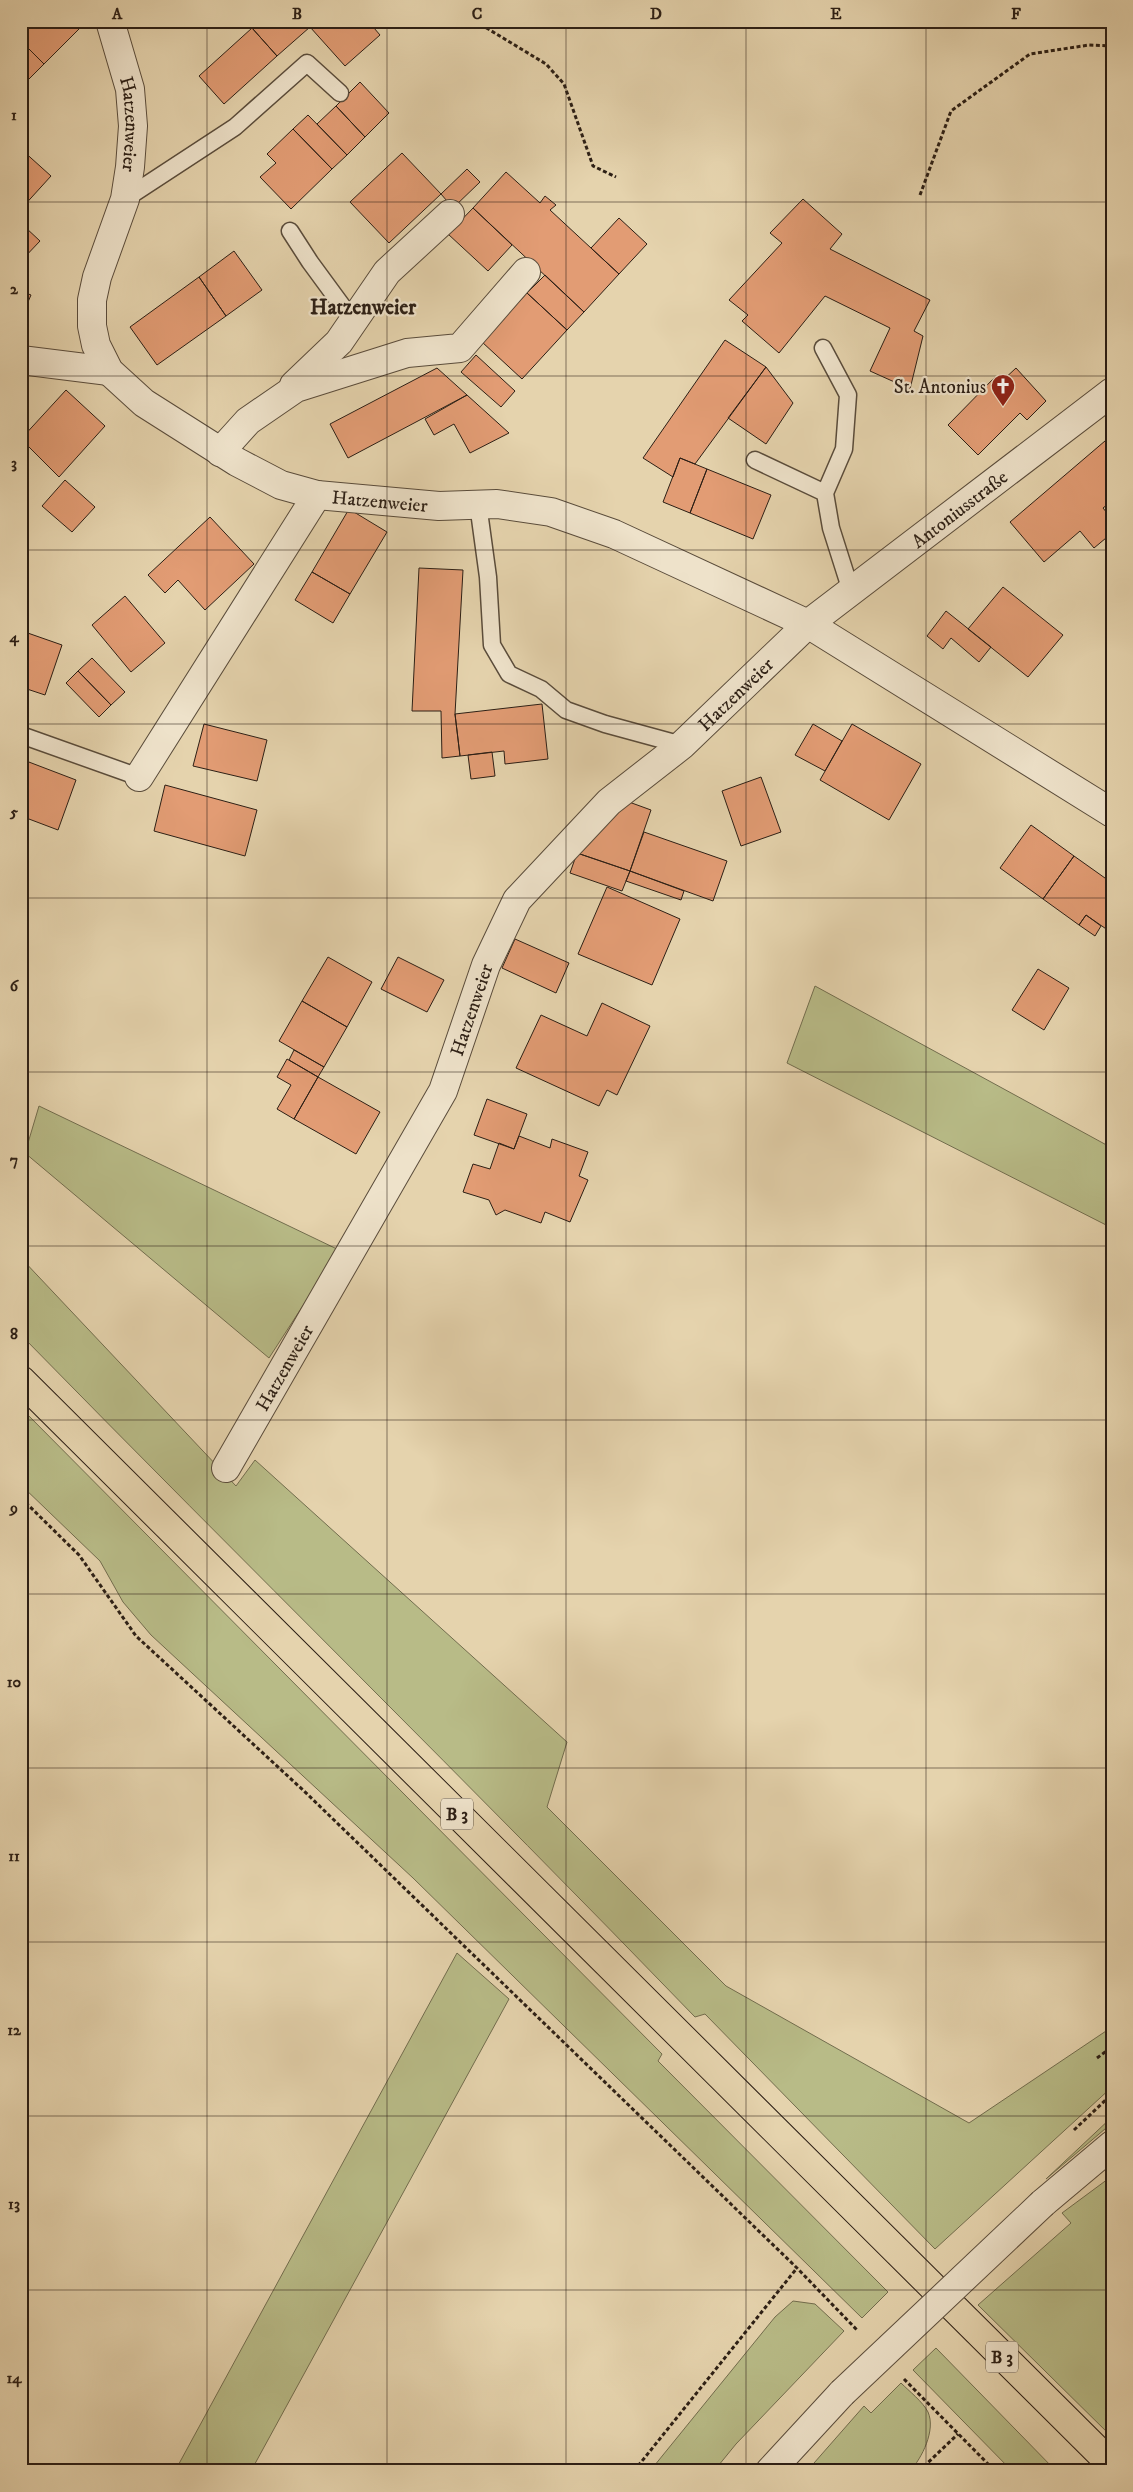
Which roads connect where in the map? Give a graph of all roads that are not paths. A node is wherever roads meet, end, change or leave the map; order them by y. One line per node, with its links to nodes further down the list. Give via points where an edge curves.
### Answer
1 (110, 21): 3 (street, Hatzenweier, via 130,89 132,126)
2 (340, 93): 3 (lane, via 307,63 235,127)
3 (125, 199): 10 (street, Hatzenweier, via 92,300 96,345)
4 (450, 214): 7 (street, via 387,272)
5 (290, 231): 7 (lane)
6 (526, 272): 12 (street, via 460,348 407,353 363,366 296,388)
7 (354, 322): 12 (street, via 339,342)
8 (823, 348): 15 (lane, via 848,395 844,449)
9 (21, 360): 10 (street)
10 (109, 371): 13 (street, Hatzenweier, via 144,403)
11 (1112, 392): 18 (street, Antoniusstraße)
12 (270, 406): 13 (street, via 248,421)
13 (220, 452): 16 (street, Hatzenweier, via 281,485)
14 (756, 460): 15 (lane)
15 (825, 493): 18 (lane, via 831,528)
16 (317, 495): 17 (street, Hatzenweier, via 439,506); 22 (street, Hatzenweier)
17 (478, 504): 19 (street, Hatzenweier, via 551,512 614,534); 21 (lane, via 488,577 492,645 508,674 541,689 566,710)
18 (851, 592): 19 (street, Antoniusstraße)
19 (808, 624): 21 (street, Hatzenweier); 23 (street, Hatzenweier)
20 (21, 735): 22 (lane)
21 (682, 745): 25 (street, Hatzenweier, via 609,802 517,900 486,965 443,1091)
22 (139, 777)
23 (1112, 814)
24 (21, 1380): 27 (main road, B 3)
25 (226, 1468)
26 (1112, 2145): 28 (street, bridge, via 1043,2204 842,2393)
27 (1112, 2465)
28 (770, 2471)

